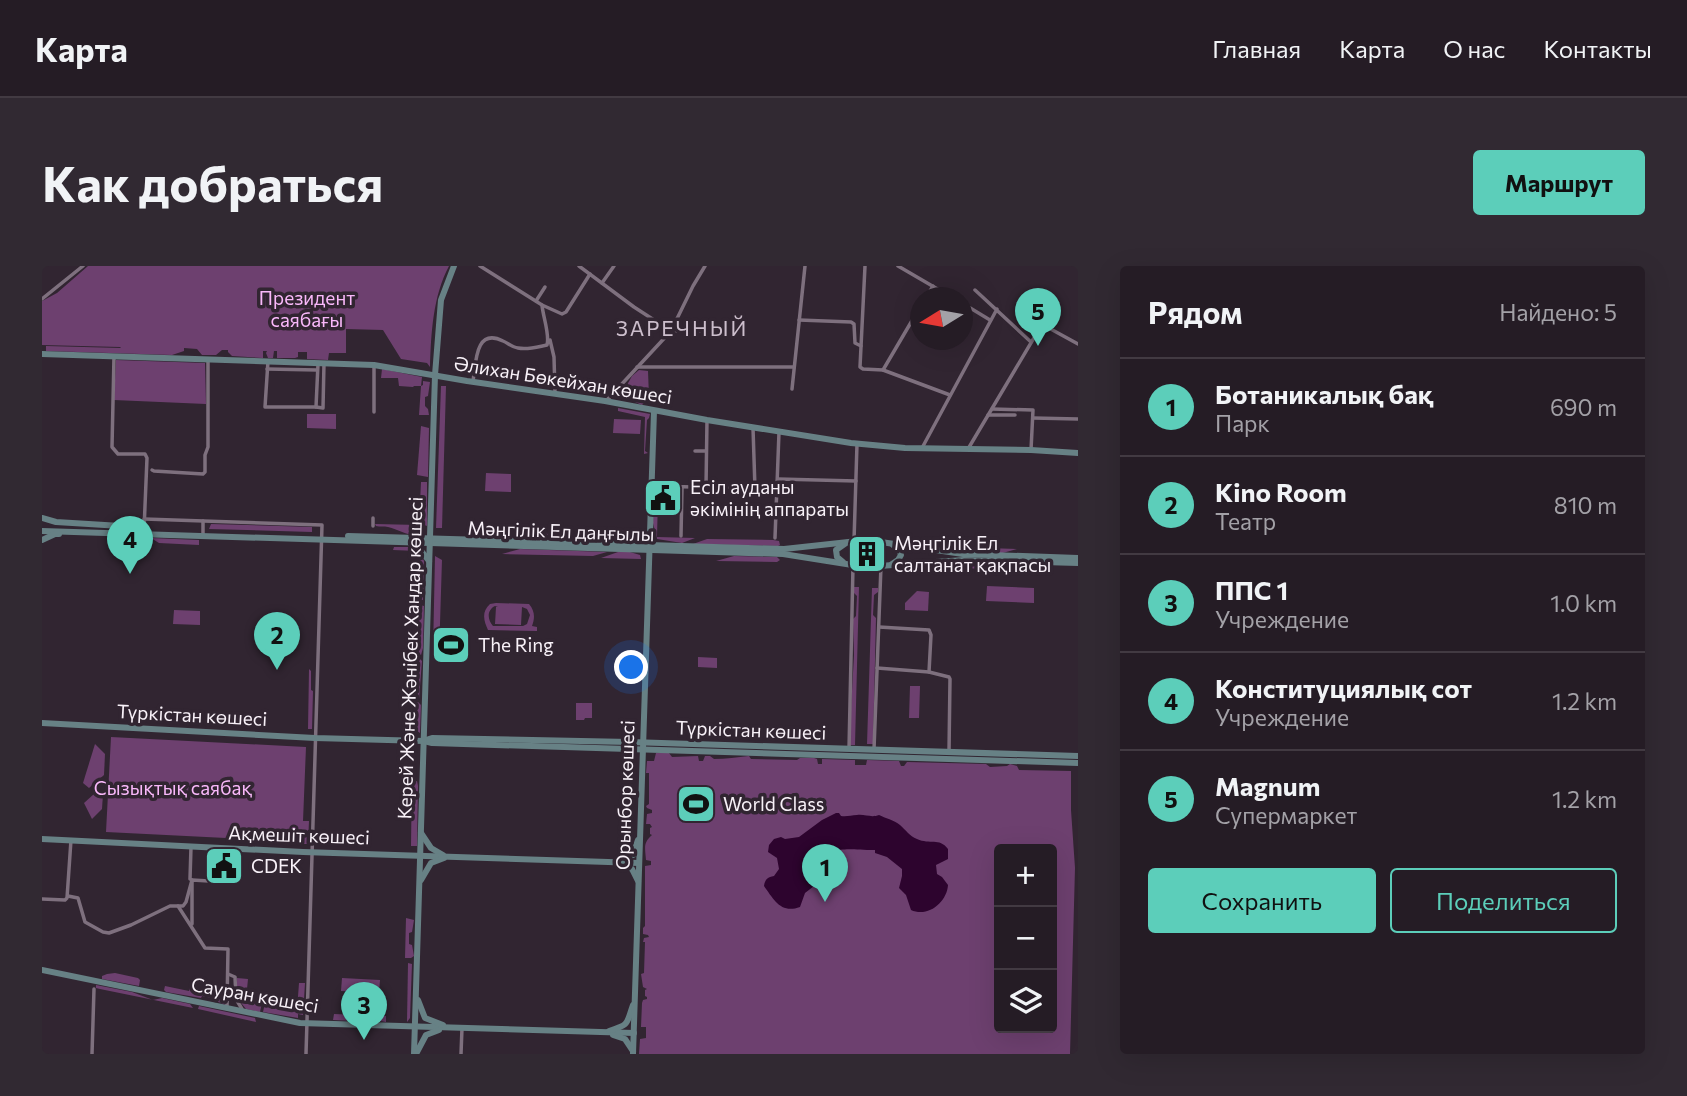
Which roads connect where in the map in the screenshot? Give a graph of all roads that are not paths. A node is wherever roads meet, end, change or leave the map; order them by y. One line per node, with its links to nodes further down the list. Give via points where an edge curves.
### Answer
1 (83, 266): 15 (street)
2 (454, 266): 41 (main road, Керей Және Жәнібек Хандар көшесі, via 441,300)
3 (480, 266): 16 (street)
4 (579, 266): 10 (street)
5 (614, 266): 11 (street)
6 (705, 266): 25 (street)
7 (805, 266): 22 (street)
8 (865, 266): 30 (street)
9 (898, 266): 12 (street)
10 (590, 274): 11 (street); 20 (street, via 566,312)
11 (602, 283): 25 (street)
12 (933, 286)
13 (545, 287): 16 (street)
14 (975, 290): 18 (street)
15 (42, 299)
16 (536, 301): 17 (street)
17 (542, 305): 20 (street); 21 (street)
18 (997, 309): 23 (street); 28 (street)
19 (973, 310): 23 (street)
20 (553, 311): 21 (street)
21 (543, 318): 27 (street)
22 (799, 320): 30 (street, via 851,322 855,343); 38 (street)
23 (990, 320): 45 (street)
24 (910, 324): 40 (street)
25 (671, 331): 26 (street); 37 (street)
26 (738, 331)
27 (549, 338): 42 (street, via 547,345 527,349 487,337 480,344); 44 (street)
28 (1031, 342): 29 (street, via 1044,326); 48 (street)
29 (1078, 344)
30 (861, 346): 40 (street, via 859,365)
31 (42, 354): 32 (main road, Әлихан Бөкейхан көшесі)
32 (114, 356): 33 (main road, Әлихан Бөкейхан көшесі); 75 (street, via 112,447 118,454 145,454 147,458)
33 (208, 359): 35 (main road, Әлихан Бөкейхан көшесі); 65 (street, via 205,472)
34 (321, 362): 35 (main road, Әлихан Бөкейхан көшесі); 36 (main road, Әлихан Бөкейхан көшесі); 39 (street); 47 (street, via 323,408)
35 (267, 365): 39 (street); 47 (street, via 265,407)
36 (374, 365): 41 (main road, Әлихан Бөкейхан көшесі); 50 (street)
37 (637, 367): 38 (street); 46 (street)
38 (794, 367): 43 (street)
39 (317, 370): 47 (street)
40 (883, 370): 45 (street)
41 (435, 375): 42 (main road, Әлихан Бөкейхан көшесі); 87 (main road, Керей Және Жәнібек Хандар көшесі)
42 (472, 382): 44 (main road, Әлихан Бөкейхан көшесі)
43 (792, 389)
44 (555, 394): 46 (main road, Әлихан Бөкейхан көшесі)
45 (950, 395): 59 (street)
46 (605, 401): 49 (main road, Әлихан Бөкейхан көшесі)
47 (316, 407)
48 (992, 409): 51 (street); 53 (street, via 1033,410)
49 (653, 411): 55 (main road, Әлихан Бөкейхан көшесі); 68 (main road, Орынбор көшесі)
50 (374, 412)
51 (988, 415): 52 (street); 60 (street)
52 (1015, 415)
53 (1032, 418): 54 (street); 61 (street)
54 (1078, 419)
55 (707, 420): 56 (main road, Әлихан Бөкейхан көшесі); 63 (street)
56 (753, 427): 57 (main road, Әлихан Бөкейхан көшесі); 71 (street)
57 (779, 431): 58 (main road, Әлихан Бөкейхан көшесі); 66 (street)
58 (857, 443): 59 (main road, Әлихан Бөкейхан көшесі); 67 (street)
59 (922, 448): 60 (main road, Әлихан Бөкейхан көшесі)
60 (968, 449): 61 (main road, Әлихан Бөкейхан көшесі)
61 (1031, 450): 64 (main road, Әлихан Бөкейхан көшесі)
62 (695, 451): 63 (street)
63 (706, 451): 70 (street)
64 (1078, 453)
65 (152, 470)
66 (778, 479): 67 (street); 72 (street)
67 (856, 481): 89 (street)
68 (651, 486): 69 (street); 79 (main road, Орынбор көшесі)
69 (682, 487): 70 (street); 83 (street)
70 (706, 487): 71 (street)
71 (755, 489): 72 (street)
72 (777, 489): 85 (street)
73 (42, 518): 81 (main road, via 121,526)
74 (373, 518): 77 (street)
75 (144, 519): 76 (street); 80 (street)
76 (204, 521): 82 (street); 84 (street, via 322,525)
77 (373, 526)
78 (42, 529): 81 (main road, Мәңгілік Ел даңғылы)
79 (649, 529): 91 (main road); 92 (main road, Орынбор көшесі); 93 (main road)
80 (144, 530): 81 (main road, Мәңгілік Ел даңғылы); 82 (main road, Мәңгілік Ел даңғылы)
81 (132, 532): 82 (main road, Мәңгілік Ел даңғылы); 86 (main road, via 121,536 55,534)
82 (203, 534): 84 (main road, Мәңгілік Ел даңғылы)
83 (681, 536)
84 (321, 537): 87 (main road, Мәңгілік Ел даңғылы); 88 (main road, Мәңгілік Ел даңғылы); 105 (street)
85 (775, 538)
86 (42, 540)
87 (430, 541): 88 (main road, Мәңгілік Ел даңғылы); 91 (main road, Мәңгілік Ел даңғылы); 96 (main road, Керей Және Жәнібек Хандар көшесі)
88 (406, 542): 96 (main road, via 419,548)
89 (851, 542): 90 (main road, Мәңгілік Ел даңғылы); 93 (main road, Мәңгілік Ел даңғылы, via 784,548); 99 (main road, via 836,551)
90 (881, 542): 94 (main road, Мәңгілік Ел даңғылы, via 963,554); 97 (main road, via 901,552)
91 (633, 547): 92 (main road, Мәңгілік Ел даңғылы); 98 (main road)
92 (649, 547): 93 (main road, Мәңгілік Ел даңғылы); 98 (main road, Орынбор көшесі)
93 (669, 548): 98 (main road); 99 (main road, Мәңгілік Ел даңғылы, via 783,554)
94 (1061, 560): 95 (main road); 95 (main road); 97 (main road, Мәңгілік Ел даңғылы, via 964,559)
95 (1078, 560)
96 (429, 561): 106 (main road, Керей Және Жәнібек Хандар көшесі)
97 (890, 565): 100 (main road, Мәңгілік Ел даңғылы)
98 (648, 566): 107 (main road, Орынбор көшесі)
99 (851, 567): 100 (main road, Мәңгілік Ел даңғылы); 108 (street)
100 (881, 569): 101 (street)
101 (879, 627): 102 (street); 103 (street, via 929,630)
102 (877, 668): 103 (street); 110 (street)
103 (929, 672): 109 (street, via 950,679)
104 (42, 723): 105 (main road, Түркістан көшесі)
105 (315, 738): 106 (main road, Түркістан көшесі); 118 (street)
106 (424, 741): 107 (main road, Түркістан көшесі); 113 (main road, Керей Және Жәнібек Хандар көшесі)
107 (642, 747): 108 (main road, Түркістан көшесі); 114 (main road, Орынбор көшесі)
108 (850, 752): 110 (main road, Түркістан көшесі)
109 (949, 752): 110 (main road, Түркістан көшесі); 111 (main road, Түркістан көшесі)
110 (872, 754): 112 (main road, Түркістан көшесі)
111 (1078, 756)
112 (1078, 763)
113 (421, 833): 119 (main road, Керей Және Жәнібек Хандар көшесі); 120 (main road, via 431,848)
114 (640, 834): 121 (main road, via 633,855); 122 (main road, Орынбор көшесі)
115 (42, 839): 116 (main road, Ақмешіт көшесі)
116 (71, 840): 117 (main road, Ақмешіт көшесі); 127 (street)
117 (191, 846): 118 (main road, Ақмешіт көшесі); 123 (street)
118 (312, 852): 119 (main road, Ақмешіт көшесі); 138 (street)
119 (420, 855): 120 (main road, Ақмешіт көшесі); 126 (main road, Керей Және Жәнібек Хандар көшесі)
120 (445, 856): 121 (main road, Ақмешіт көшесі); 126 (main road, via 431,863)
121 (613, 862): 122 (main road, Ақмешіт көшесі); 125 (main road, via 630,868)
122 (639, 863): 125 (main road, Орынбор көшесі)
123 (192, 880): 124 (street); 129 (street, via 186,902); 130 (street)
124 (209, 881)
125 (638, 881): 135 (main road, Орынбор көшесі)
126 (419, 882): 134 (main road, Керей Және Жәнібек Хандар көшесі)
127 (68, 896): 128 (street, via 65,900); 129 (street, via 78,898 85,922 109,933)
128 (42, 899)
129 (178, 906): 130 (street)
130 (192, 926): 132 (street, via 205,948 228,949)
131 (42, 970): 136 (main road, Сауран көшесі)
132 (228, 974): 136 (street); 137 (street, via 235,977)
133 (94, 989): 145 (street)
134 (416, 994): 139 (main road, Керей Және Жәнібек Хандар көшесі); 140 (main road, via 425,1018)
135 (635, 998): 142 (main road, via 628,1022); 143 (main road, Орынбор көшесі)
136 (227, 1008): 137 (main road, Сауран көшесі)
137 (241, 1012): 138 (main road, Сауран көшесі)
138 (307, 1023): 139 (main road, Сауран көшесі); 146 (street)
139 (415, 1027): 140 (main road, Сауран көшесі); 147 (main road, Керей Және Жәнібек Хандар көшесі)
140 (452, 1028): 141 (main road, Сауран көшесі); 147 (main road, via 427,1034)
141 (462, 1028): 142 (main road, Сауран көшесі); 148 (street)
142 (604, 1032): 143 (main road, Сауран көшесі); 144 (main road, via 625,1039)
143 (634, 1033): 144 (main road, Орынбор көшесі)
144 (633, 1053)
145 (92, 1054)
146 (306, 1054)
147 (415, 1054)
148 (461, 1054)

